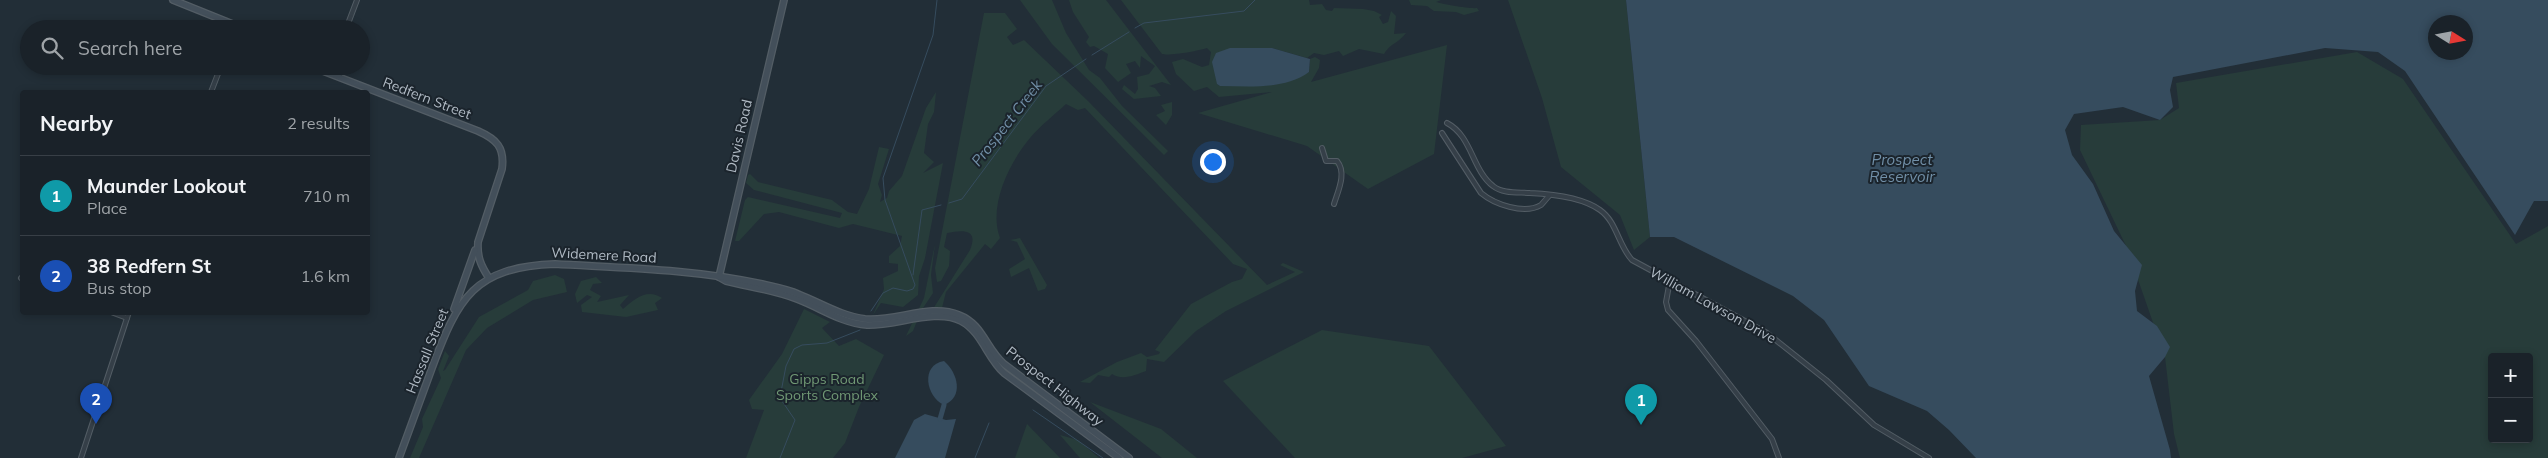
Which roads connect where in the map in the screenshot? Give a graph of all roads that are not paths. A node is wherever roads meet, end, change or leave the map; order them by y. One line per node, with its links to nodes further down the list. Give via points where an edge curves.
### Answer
1 (174, 0): 4 (main road)
2 (357, 0): 5 (street)
3 (784, 0): 16 (main road, Davis Road)
4 (223, 20)
5 (349, 20)
6 (218, 75): 9 (street)
7 (332, 75): 8 (main road, Redfern Street)
8 (340, 78): 15 (main road, Redfern Street, via 478,131 491,137 502,150 502,168)
9 (212, 90)
10 (1447, 123): 13 (street, William Lawson Drive, via 1459,132 1492,185 1508,192)
11 (1442, 133): 13 (street, via 1488,199 1521,208 1540,205)
12 (1322, 148): 14 (street, via 1326,161 1337,161 1340,165 1342,176)
13 (1548, 196): 18 (street, William Lawson Drive, via 1576,199 1598,208 1610,220 1632,260)
14 (1334, 204)
15 (478, 242): 17 (main road, via 480,265); 25 (main road)
16 (719, 277): 17 (main road, Widemere Road, via 555,264 516,267); 23 (main road, Widemere Road, via 726,282 791,296 839,316 875,322)
17 (489, 278): 25 (main road, Hassall Street, via 459,305)
18 (1670, 280): 30 (street, via 1666,302 1668,310 1772,439); 31 (street, William Lawson Drive, via 1774,337 1874,425)
19 (919, 313): 23 (main road, Widemere Road); 29 (main road, Prospect Highway, via 947,311 969,320 984,335 998,358)
20 (119, 315): 22 (street)
21 (128, 315): 22 (street)
22 (127, 318): 26 (street)
23 (903, 319): 24 (main road, Widemere Road)
24 (916, 320): 28 (main road, Prospect Highway, via 941,316 964,323 979,338 998,368)
25 (447, 328): 27 (main road, Hassall Street)
26 (81, 458)
27 (399, 458)
28 (1119, 458)
29 (1129, 458)
30 (1779, 458)
31 (1929, 458)

